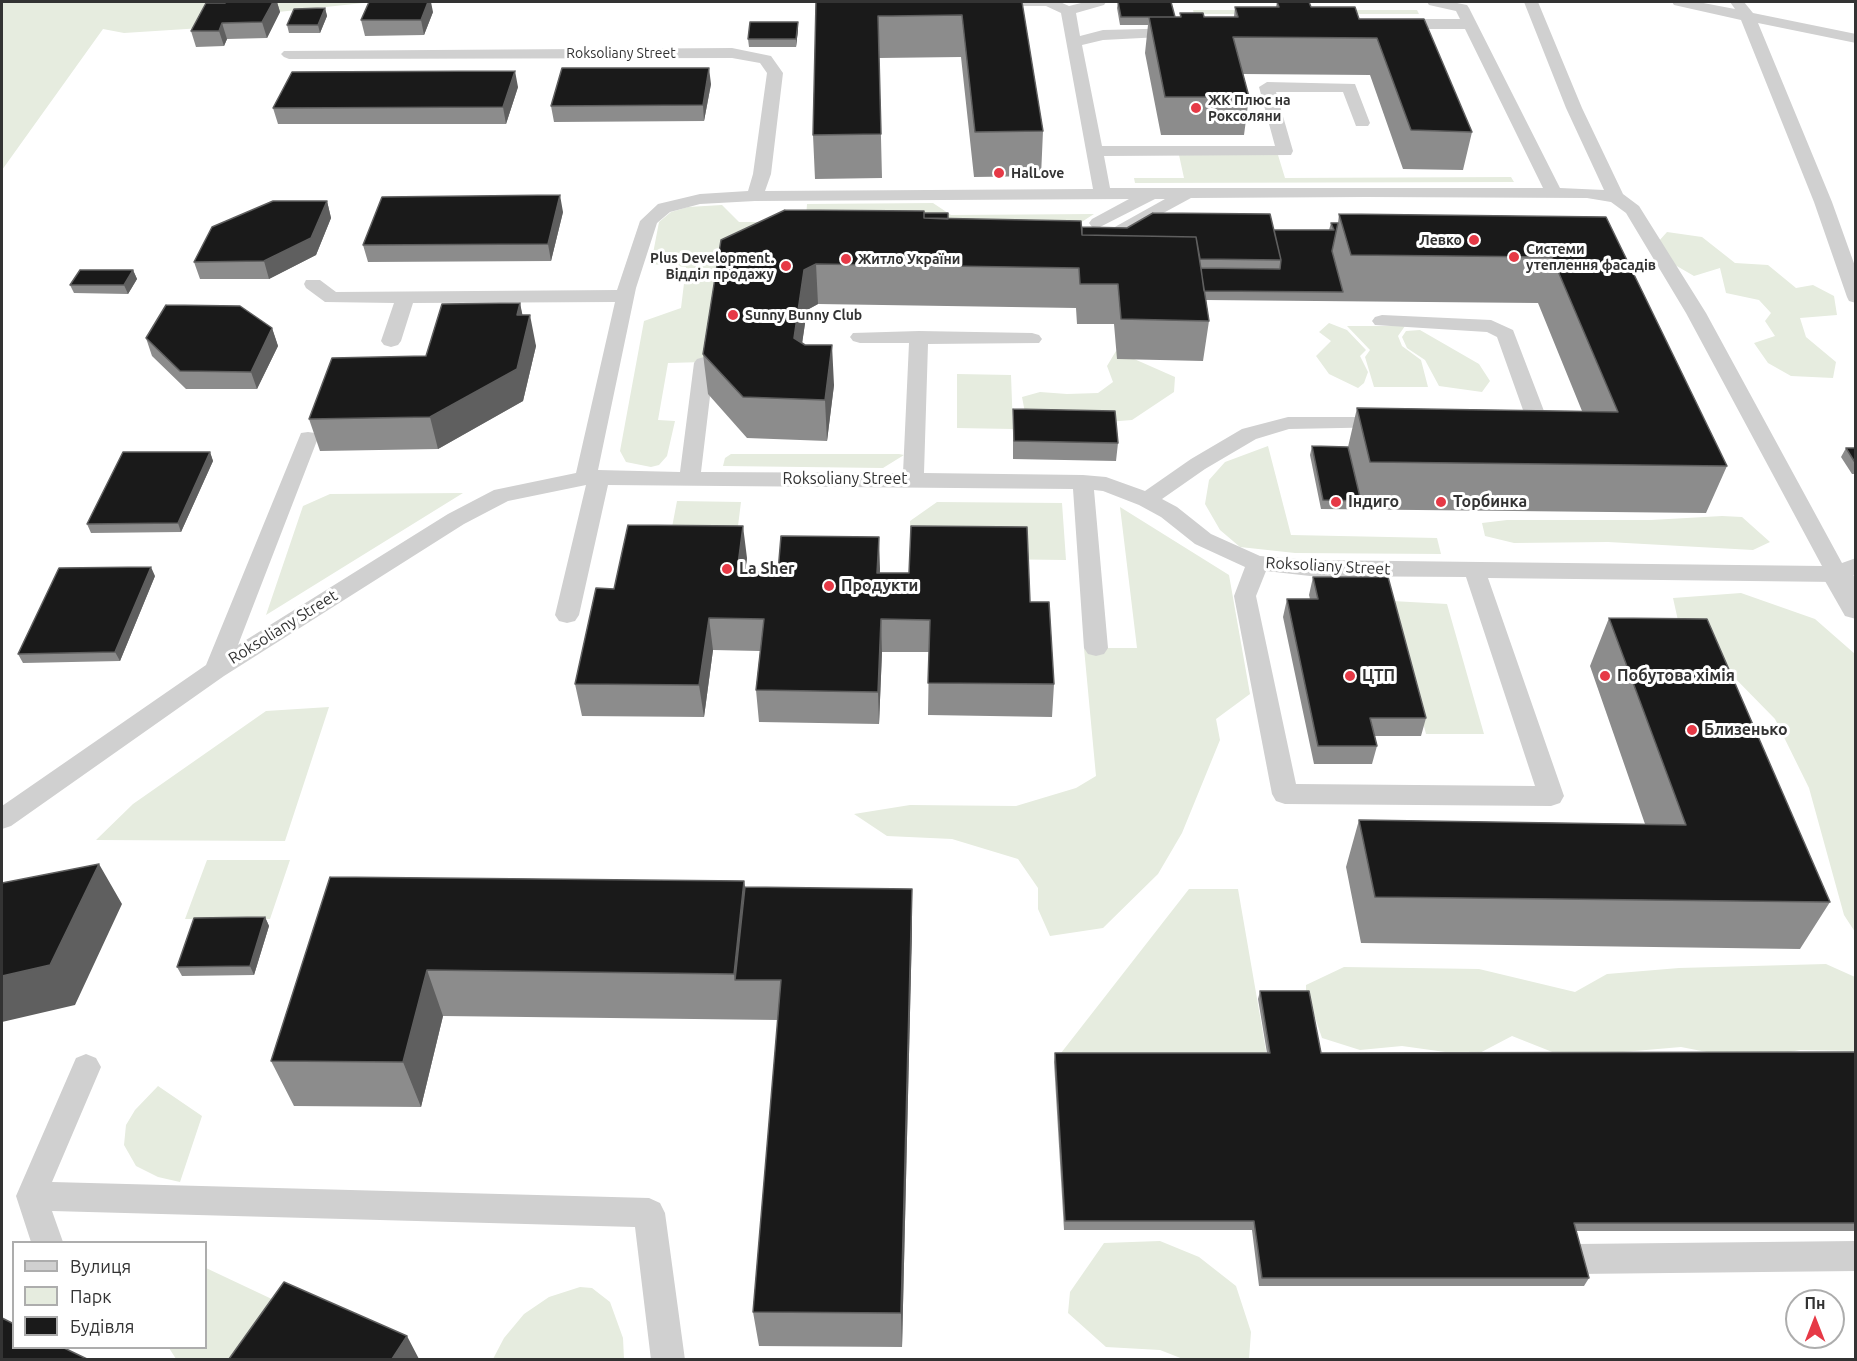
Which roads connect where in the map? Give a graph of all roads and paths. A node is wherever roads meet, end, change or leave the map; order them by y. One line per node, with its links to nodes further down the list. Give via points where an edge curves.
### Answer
1 (1099, 2): 7 (lane)
2 (1434, 2): 10 (lane, via 1462,8)
3 (1531, 2): 23 (lane)
4 (1679, 2): 8 (lane)
5 (1737, 2): 8 (lane)
6 (974, 3): 7 (lane, via 1049,2)
7 (1068, 11): 13 (lane)
8 (1748, 16): 12 (lane); 30 (lane, via 1823,202)
9 (1382, 24): 10 (lane)
10 (1470, 24): 20 (lane)
11 (1195, 29): 13 (lane, via 1103,35)
12 (1856, 39)
13 (1075, 42): 16 (lane)
14 (289, 54): 22 (lane, Roksoliany Street, via 732,53 765,59 774,73 762,174)
15 (1362, 123): 16 (lane, via 1349,87 1267,87 1285,151)
16 (1094, 151): 21 (lane)
17 (1153, 193): 18 (lane); 21 (lane); 25 (lane)
18 (1188, 193): 19 (lane); 26 (lane, via 1108,238)
19 (1245, 193): 20 (lane); 24 (lane)
20 (1554, 193): 23 (lane)
21 (1102, 194): 22 (lane)
22 (755, 196): 28 (lane, via 700,199 664,208 649,221)
23 (1616, 197): 47 (lane, via 1634,210)
24 (1250, 213)
25 (1098, 223)
26 (1084, 238)
27 (313, 284): 29 (lane, via 332,298)
28 (625, 296): 29 (lane); 40 (lane)
29 (406, 297): 35 (lane)
30 (1856, 297)
31 (1382, 321): 38 (lane, via 1491,326 1506,334 1534,411 1521,423)
32 (860, 336): 33 (lane)
33 (919, 337): 34 (lane); 42 (lane)
34 (1032, 339)
35 (391, 341)
36 (704, 363): 41 (lane)
37 (1406, 423): 44 (lane, via 1288,423 1249,434)
38 (1486, 423)
39 (308, 438): 51 (lane)
40 (592, 477): 41 (lane, Roksoliany Street); 49 (lane); 51 (lane, Roksoliany Street, via 502,495 456,519)
41 (690, 479): 42 (lane, Roksoliany Street)
42 (913, 480): 43 (lane, Roksoliany Street)
43 (1083, 482): 44 (lane, Roksoliany Street, via 1106,484); 50 (lane)
44 (1147, 500): 45 (lane, Roksoliany Street, via 1203,538)
45 (1258, 563): 46 (lane, Roksoliany Street, via 1352,570); 46 (lane, via 1245,596 1285,794 1551,796)
46 (1474, 569): 47 (lane, Roksoliany Street)
47 (1846, 569): 48 (street)
48 (1856, 608)
49 (567, 615)
50 (1096, 648)
51 (216, 670): 52 (lane, Roksoliany Street)
52 (2, 819)
53 (86, 1067): 54 (lane)
54 (31, 1196): 55 (lane); 58 (lane, via 649,1214)
55 (47, 1241)
56 (1856, 1256): 57 (lane)
57 (1577, 1259)
58 (668, 1359)

